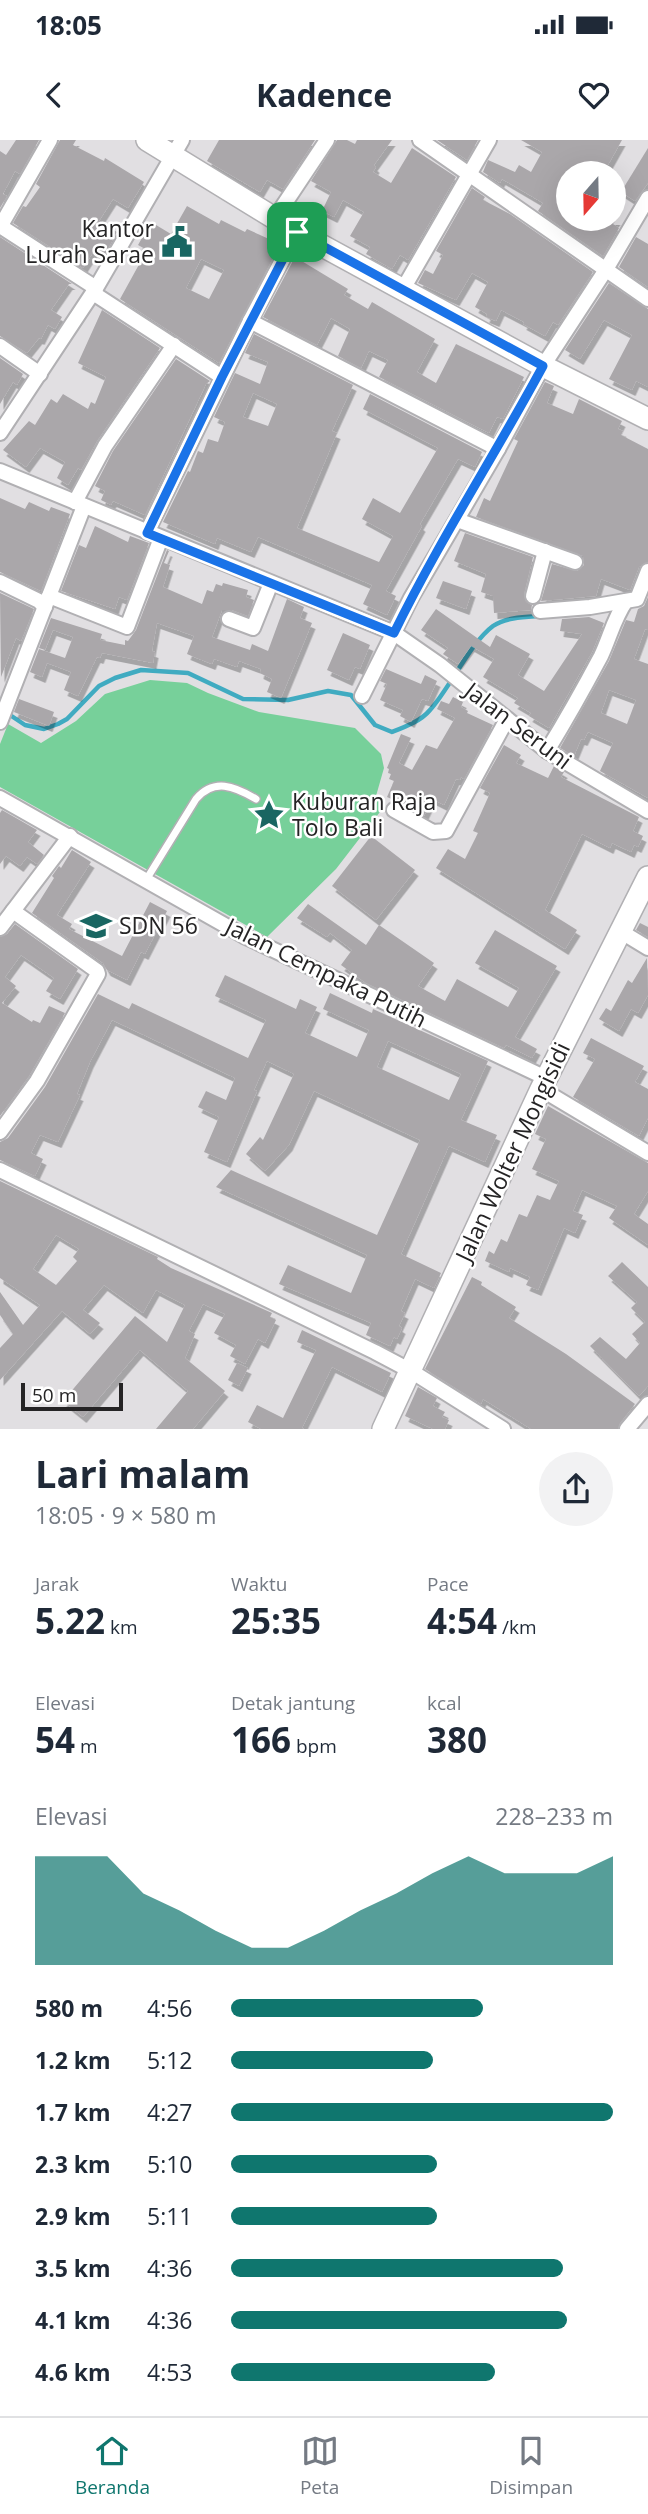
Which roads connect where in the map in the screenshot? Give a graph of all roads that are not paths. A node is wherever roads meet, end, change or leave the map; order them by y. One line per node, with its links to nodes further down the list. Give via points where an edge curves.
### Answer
1 (50, 140): 10 (street)
2 (147, 140): 6 (street)
3 (327, 140): 9 (street)
4 (420, 140): 7 (street)
5 (489, 140): 7 (street)
6 (178, 148): 9 (street); 14 (street)
7 (468, 176): 12 (street); 13 (street)
8 (648, 198): 12 (street)
9 (275, 218): 11 (street)
10 (0, 226): 14 (street)
11 (297, 232): 13 (street); 16 (street)
12 (605, 271): 15 (street); 19 (street)
13 (402, 289): 19 (street)
14 (94, 290): 17 (street); 20 (street)
15 (648, 299)
16 (250, 321): 21 (street); 24 (street)
17 (174, 345): 21 (street); 26 (street, via 105,446)
18 (0, 346): 20 (street)
19 (543, 366): 22 (street); 24 (street)
20 (40, 374): 23 (street)
21 (222, 377): 28 (street)
22 (648, 419)
23 (0, 433)
24 (498, 449): 27 (street)
25 (0, 471): 26 (street, Jalan Seruni)
26 (79, 504): 28 (street, Jalan Seruni); 35 (street)
27 (457, 520): 29 (street); 39 (street)
28 (154, 535): 33 (street, Jalan Seruni); 35 (street, via 127,627)
29 (545, 551): 30 (street); 34 (street)
30 (575, 562)
31 (648, 571): 36 (street, via 637,599)
32 (0, 582): 35 (street)
33 (271, 583): 38 (street, via 253,628); 39 (street, Jalan Seruni)
34 (533, 596)
35 (47, 601): 41 (street)
36 (626, 601): 37 (street); 43 (street)
37 (540, 611)
38 (229, 619)
39 (394, 633): 40 (street); 42 (street, Jalan Seruni)
40 (362, 696)
41 (2, 715)
42 (507, 719): 43 (street, Jalan Seruni); 46 (street, via 446,831 433,832)
43 (547, 751): 47 (street, Jalan Seruni)
44 (0, 798): 48 (street, Jalan Cempaka Putih)
45 (256, 799): 50 (lane, via 230,787 205,789)
46 (394, 810)
47 (648, 811)
48 (70, 836): 50 (street, Jalan Cempaka Putih); 51 (street)
49 (648, 877): 53 (street, Jalan Wolter Mongisidi)
50 (146, 881): 55 (street, Jalan Cempaka Putih, via 244,936)
51 (13, 911): 52 (street); 56 (street, via 98,974 37,1081)
52 (0, 928)
53 (620, 930): 54 (street); 55 (street, Jalan Wolter Mongisidi)
54 (648, 948)
55 (543, 1084): 57 (street, Jalan Cempaka Putih); 59 (street, Jalan Wolter Mongisidi)
56 (0, 1132)
57 (648, 1153)
58 (2, 1177): 59 (street)
59 (411, 1371): 61 (street, Jalan Wolter Mongisidi); 62 (street)
60 (648, 1404): 63 (street)
61 (383, 1429)
62 (503, 1429)
63 (627, 1429)

